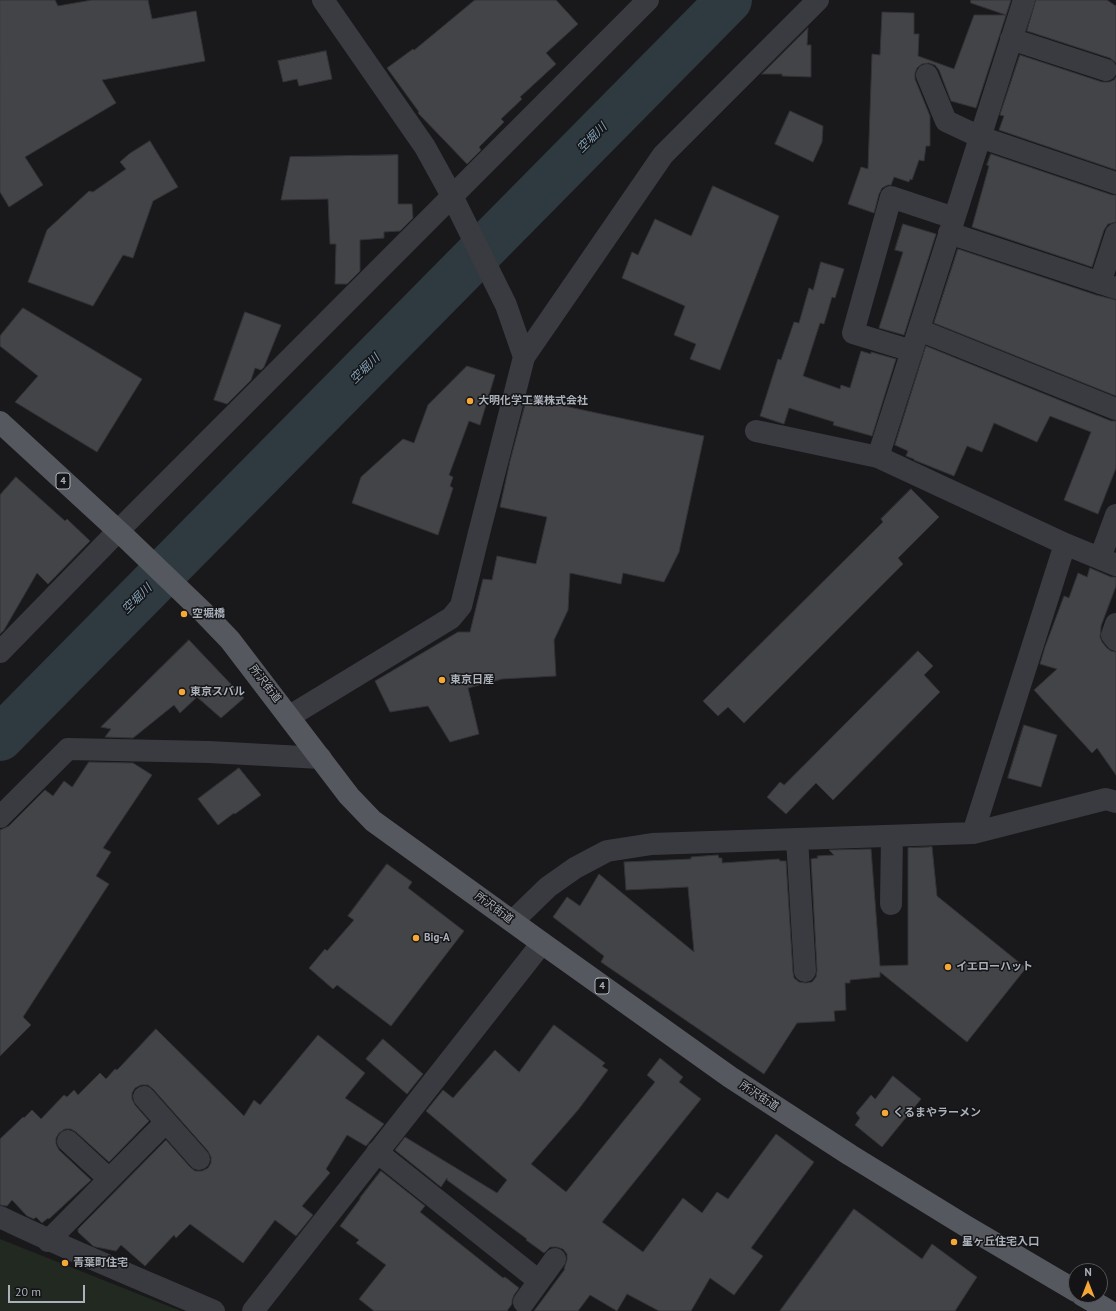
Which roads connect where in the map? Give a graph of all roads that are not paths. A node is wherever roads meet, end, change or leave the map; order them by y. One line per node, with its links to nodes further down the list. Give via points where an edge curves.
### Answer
1 (323, 0): 10 (street, via 426,147)
2 (648, 0): 10 (street)
3 (818, 0): 16 (street, via 663,155)
4 (1024, 0): 5 (street)
5 (1011, 39): 6 (street); 8 (street)
6 (1106, 70)
7 (927, 75): 8 (street, via 946,121)
8 (980, 137): 9 (street); 11 (street)
9 (1116, 183)
10 (452, 196): 16 (street, via 506,305); 22 (street)
11 (952, 226): 13 (street); 14 (street); 15 (street, via 891,197 853,333)
12 (1116, 234): 13 (street)
13 (1108, 286)
14 (919, 330): 15 (street); 17 (street)
15 (912, 352): 20 (street)
16 (524, 357): 28 (street, via 461,606 451,618)
17 (1116, 409)
18 (0, 422): 22 (main road, 所沢街道 / 4)
19 (756, 431): 20 (street)
20 (878, 457): 23 (street)
21 (1116, 515): 24 (street)
22 (122, 535): 27 (street); 28 (main road, 所沢街道 / 4, via 230,640)
23 (1065, 544): 24 (street); 32 (street)
24 (1108, 562)
25 (1116, 624): 26 (street, via 1112,635)
26 (1116, 640)
27 (0, 652)
28 (290, 716): 29 (main road, 所沢街道 / 4)
29 (321, 758): 31 (street, via 209,752 68,749); 36 (main road, 所沢街道 / 4, via 349,796 373,820)
30 (1116, 802): 32 (street, via 1106,799)
31 (0, 817)
32 (973, 833): 33 (street)
33 (892, 836): 34 (street); 35 (street)
34 (797, 839): 36 (street, via 652,844 607,851 575,868 548,887); 38 (street)
35 (892, 904)
36 (513, 921): 37 (main road, 所沢街道 / 4)
37 (542, 943): 42 (street); 49 (main road, 所沢街道 / 4, via 730,1077 850,1155)
38 (805, 971)
39 (144, 1097): 40 (street)
40 (166, 1122): 43 (street); 44 (street)
41 (68, 1141): 44 (street)
42 (377, 1152): 48 (street); 53 (street)
43 (199, 1159)
44 (109, 1180): 46 (street)
45 (0, 1217): 46 (street)
46 (48, 1240): 52 (street)
47 (555, 1259): 48 (street)
48 (539, 1281): 50 (street)
49 (1068, 1287)
50 (524, 1302)
51 (1096, 1303): 54 (main road)
52 (214, 1311)
53 (253, 1311)
54 (1109, 1311)

